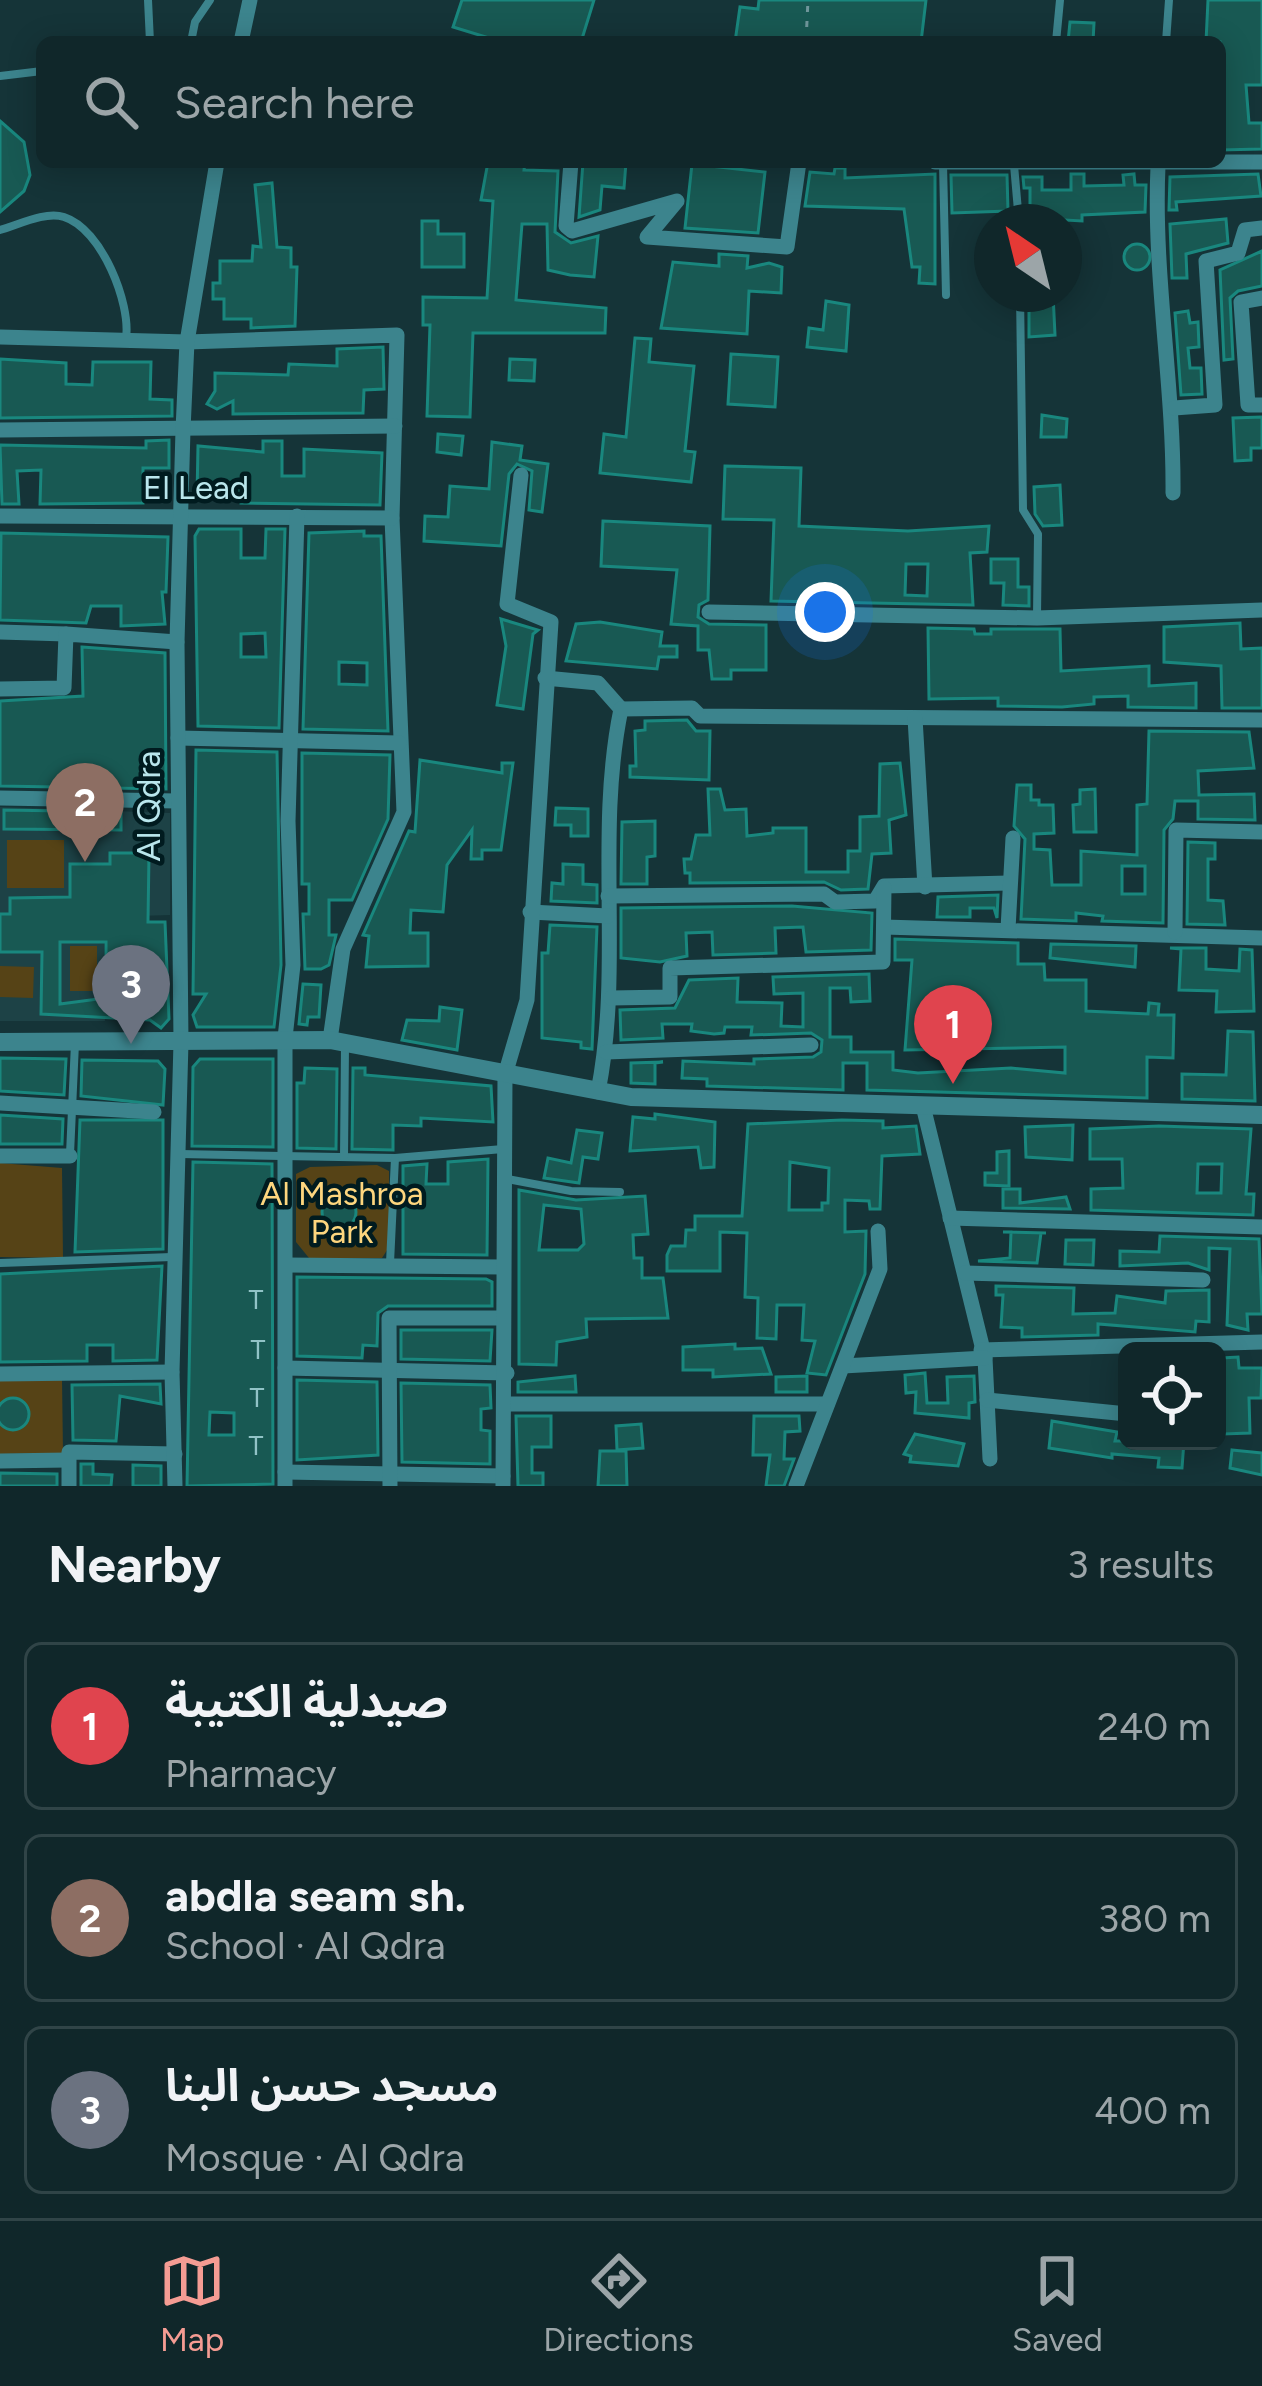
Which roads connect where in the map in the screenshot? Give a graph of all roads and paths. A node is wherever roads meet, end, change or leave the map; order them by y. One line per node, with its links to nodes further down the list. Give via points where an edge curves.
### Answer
1 (148, 0): 7 (lane)
2 (209, 0): 8 (lane)
3 (250, 0): 9 (street)
4 (808, 0): 10 (path)
5 (1060, 0): 11 (lane)
6 (1169, 0): 12 (lane)
7 (150, 36)
8 (192, 36)
9 (242, 36)
10 (806, 36)
11 (1057, 36)
12 (1166, 36)
13 (36, 71): 14 (lane)
14 (0, 76)
15 (1262, 162): 16 (street)
16 (1226, 163)
17 (216, 168): 31 (street, Al Qdra)
18 (571, 168): 19 (street, via 572,232 677,201 646,237 788,247)
19 (799, 168)
20 (939, 168): 26 (lane)
21 (1015, 168): 23 (lane)
22 (1158, 168): 33 (street)
23 (1018, 204)
24 (1262, 228): 33 (street, via 1245,230 1238,253 1207,261 1215,405)
25 (0, 230): 30 (lane, via 52,216 77,225 118,290)
26 (946, 295)
27 (1262, 298): 32 (street, via 1241,302 1248,405)
28 (1020, 312): 45 (lane, via 1023,509 1038,533)
29 (0, 337): 30 (street)
30 (125, 340): 31 (street)
31 (187, 342): 34 (street, via 398,335); 36 (street, Al Qdra)
32 (1262, 405)
33 (1174, 408): 38 (street)
34 (395, 426): 36 (street); 42 (street)
35 (0, 430): 36 (street)
36 (184, 430): 41 (street, Al Qdra)
37 (521, 475): 49 (street, via 507,604 550,622)
38 (1173, 493)
39 (0, 516): 41 (street, El Lead)
40 (297, 516): 41 (street, El Lead); 42 (street, El Lead); 55 (street)
41 (183, 518): 48 (street, Al Qdra)
42 (392, 518): 56 (street)
43 (1262, 610): 45 (street)
44 (710, 612): 45 (street)
45 (1036, 618)
46 (0, 632): 47 (street)
47 (66, 634): 48 (street); 50 (street, via 64,688)
48 (177, 641): 54 (street, Al Qdra)
49 (545, 678): 51 (street, via 598,682); 65 (street)
50 (0, 689)
51 (621, 709): 52 (street); 64 (street, via 610,780)
52 (915, 718): 53 (street); 63 (street)
53 (1262, 724)
54 (178, 738): 55 (street); 58 (street, Al Qdra)
55 (289, 741): 56 (street); 72 (street, via 293,965)
56 (399, 743): 76 (street, via 404,812 343,949)
57 (0, 798): 58 (street)
58 (177, 801): 75 (street, Al Qdra)
59 (1262, 832): 69 (street, via 1176,830)
60 (1012, 838): 61 (street)
61 (1010, 883): 63 (street); 68 (street)
62 (884, 886): 63 (street); 64 (street, via 875,901 836,902 824,893); 67 (street)
63 (925, 887)
64 (608, 896): 66 (street)
65 (530, 911): 66 (street); 79 (street, via 527,1000)
66 (608, 916): 71 (street)
67 (884, 927): 68 (street); 71 (street, via 883,962 670,968 670,997)
68 (1008, 929): 69 (street)
69 (1175, 932): 70 (street)
70 (1262, 938)
71 (611, 998): 78 (street)
72 (285, 1038): 75 (street); 76 (street); 91 (street)
73 (0, 1042): 74 (street)
74 (75, 1042): 75 (street); 82 (lane)
75 (181, 1042): 87 (street, Al Qdra)
76 (338, 1042): 79 (street); 90 (lane)
77 (811, 1045): 78 (street)
78 (606, 1052): 80 (street)
79 (506, 1075): 80 (street); 86 (street)
80 (598, 1092): 83 (street)
81 (0, 1103): 82 (street)
82 (71, 1106): 84 (street); 89 (lane)
83 (924, 1110): 85 (street); 95 (street)
84 (154, 1112)
85 (1262, 1115)
86 (504, 1149): 92 (lane); 93 (street)
87 (180, 1154): 91 (lane); 98 (street, Al Qdra)
88 (0, 1156): 89 (street)
89 (70, 1156)
90 (344, 1157): 91 (lane); 92 (lane)
91 (287, 1158): 101 (street)
92 (394, 1158): 100 (lane)
93 (505, 1178): 94 (lane); 102 (street)
94 (620, 1192)
95 (950, 1218): 96 (street); 103 (street)
96 (1262, 1227)
97 (878, 1231): 108 (street, via 880,1269)
98 (178, 1257): 99 (lane); 111 (street, Al Qdra)
99 (0, 1263)
100 (390, 1263): 101 (street); 102 (street)
101 (287, 1265): 109 (street)
102 (502, 1267): 105 (street)
103 (965, 1273): 104 (street); 107 (street)
104 (1203, 1280)
105 (503, 1318): 110 (street, via 389,1318); 112 (street)
106 (1262, 1342): 107 (street)
107 (983, 1354): 108 (street); 114 (street)
108 (843, 1366): 116 (street)
109 (285, 1368): 110 (street); 122 (street)
110 (389, 1371): 112 (street); 123 (street)
111 (172, 1372): 113 (street); 118 (street, Al Qdra)
112 (507, 1373): 115 (street)
113 (0, 1374)
114 (987, 1400): 117 (street); 119 (street)
115 (504, 1404): 116 (street); 124 (street)
116 (826, 1404): 127 (street)
117 (1118, 1413)
118 (175, 1454): 120 (street, via 69,1452); 126 (street, Al Qdra)
119 (990, 1459)
120 (68, 1460): 121 (street); 125 (street)
121 (0, 1461)
122 (285, 1479): 123 (street)
123 (389, 1480): 124 (street)
124 (503, 1481)
125 (69, 1486)
126 (175, 1486)
127 (796, 1486)

